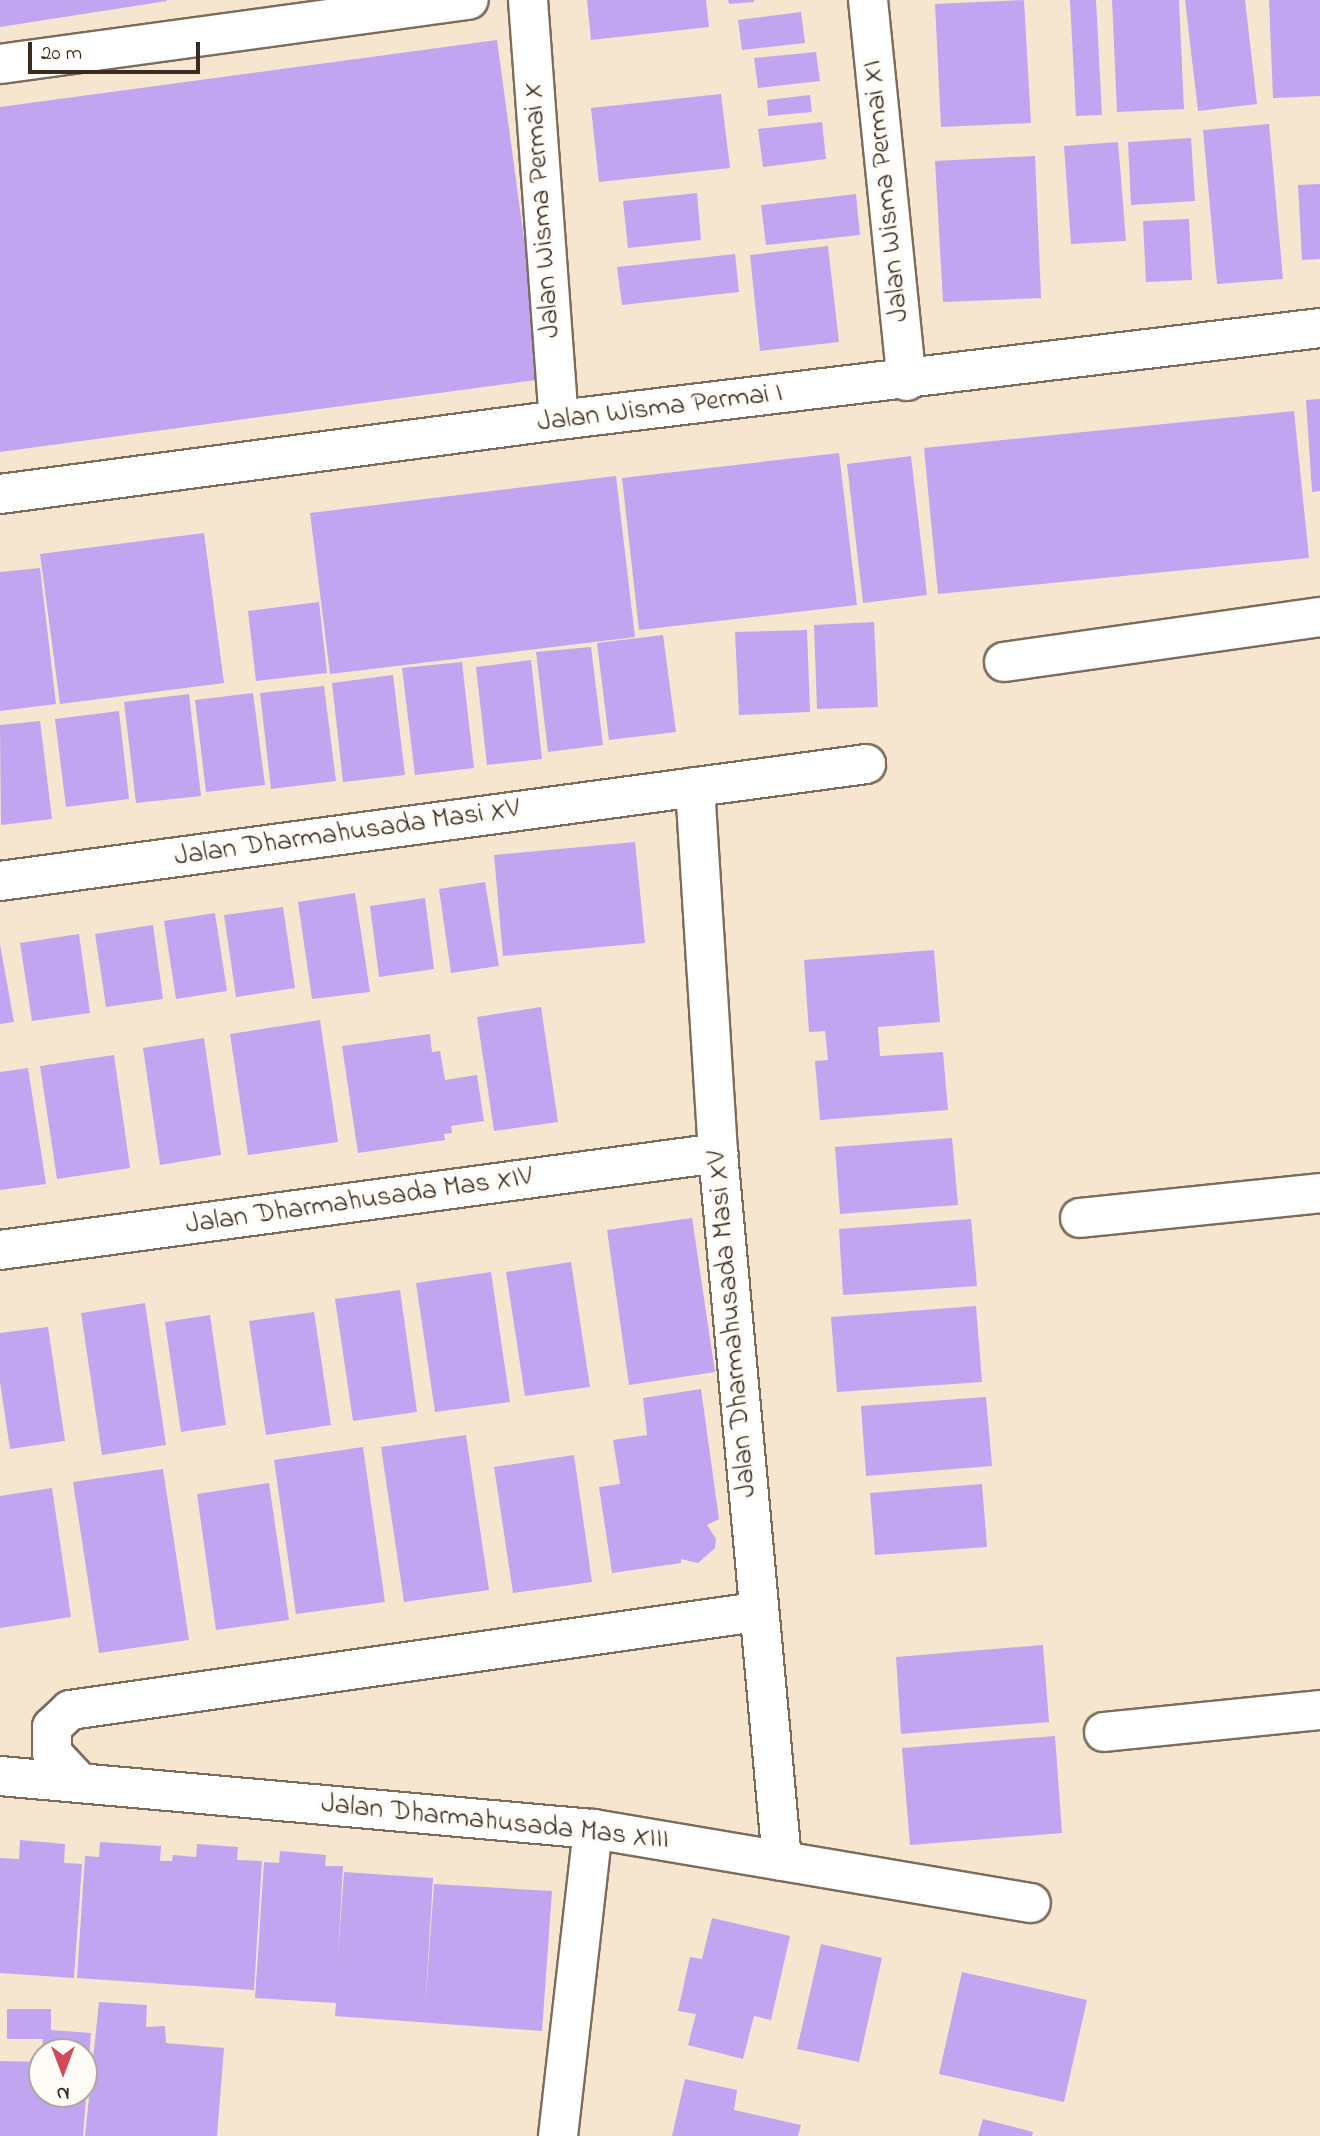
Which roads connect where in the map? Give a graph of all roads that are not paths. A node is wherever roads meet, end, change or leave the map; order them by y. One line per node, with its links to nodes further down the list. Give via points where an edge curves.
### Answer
1 (469, 0): 4 (street)
2 (528, 0): 7 (street, Jalan Wisma Permai X)
3 (868, 0): 6 (street, Jalan Wisma Permai XI)
4 (0, 64)
5 (1320, 328): 6 (street, Jalan Wisma Permai I)
6 (907, 381): 7 (street, Jalan Wisma Permai I)
7 (559, 420): 8 (street, Jalan Wisma Permai I)
8 (0, 494)
9 (1320, 617): 10 (street)
10 (1004, 662)
11 (866, 764): 12 (street, Jalan Dharmahusada Masi XV)
12 (695, 787): 13 (street, Jalan Dharmahusada Masi XV); 14 (street, Jalan Dharmahusada Masi XV)
13 (0, 881)
14 (718, 1153): 17 (street, Jalan Dharmahusada Mas XIV); 18 (street, Jalan Dharmahusada Masi XV)
15 (1320, 1193): 16 (street)
16 (1080, 1218)
17 (0, 1250)
18 (756, 1612): 22 (street, via 70,1710 52,1727 52,1753); 24 (street, Jalan Dharmahusada Masi XV)
19 (1320, 1710): 20 (street)
20 (1104, 1732)
21 (0, 1776): 22 (street, Jalan Dharmahusada Mas XIII)
22 (80, 1783): 23 (street, Jalan Dharmahusada Mas XIII)
23 (593, 1829): 24 (street, Jalan Dharmahusada Mas XIII); 26 (street)
24 (782, 1861): 25 (street, Jalan Dharmahusada Mas XIII)
25 (1031, 1903)
26 (558, 2136)

